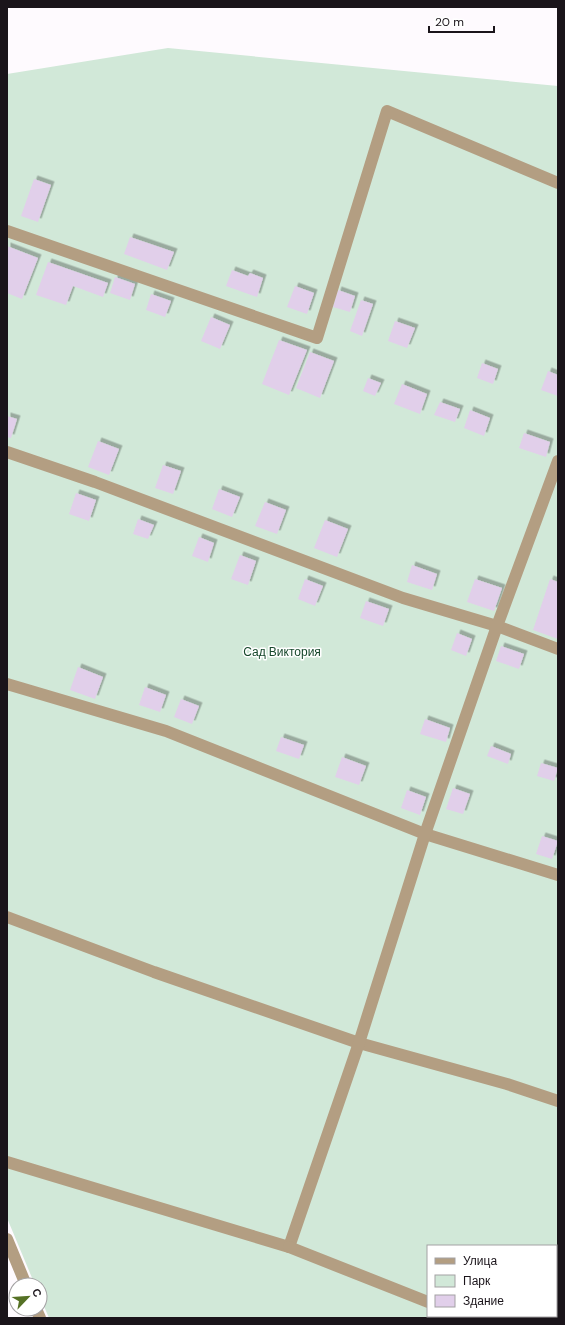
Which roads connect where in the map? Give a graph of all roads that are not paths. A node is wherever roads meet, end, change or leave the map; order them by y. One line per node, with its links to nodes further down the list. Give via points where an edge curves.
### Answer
1 (558, 183): 2 (lane, via 387,111 317,338)
2 (7, 231)
3 (7, 452): 5 (lane, via 94,482 402,598)
4 (558, 461): 5 (lane)
5 (497, 626): 6 (lane); 8 (lane)
6 (558, 649)
7 (7, 684): 8 (lane, via 166,731)
8 (425, 834): 9 (lane); 11 (lane)
9 (558, 875)
10 (7, 917): 11 (lane, via 154,972)
11 (359, 1043): 12 (lane, via 507,1084); 15 (lane)
12 (558, 1101)
13 (7, 1162): 15 (lane)
14 (7, 1239): 16 (lane)
15 (289, 1247): 17 (lane)
16 (23, 1277)
17 (427, 1302)

